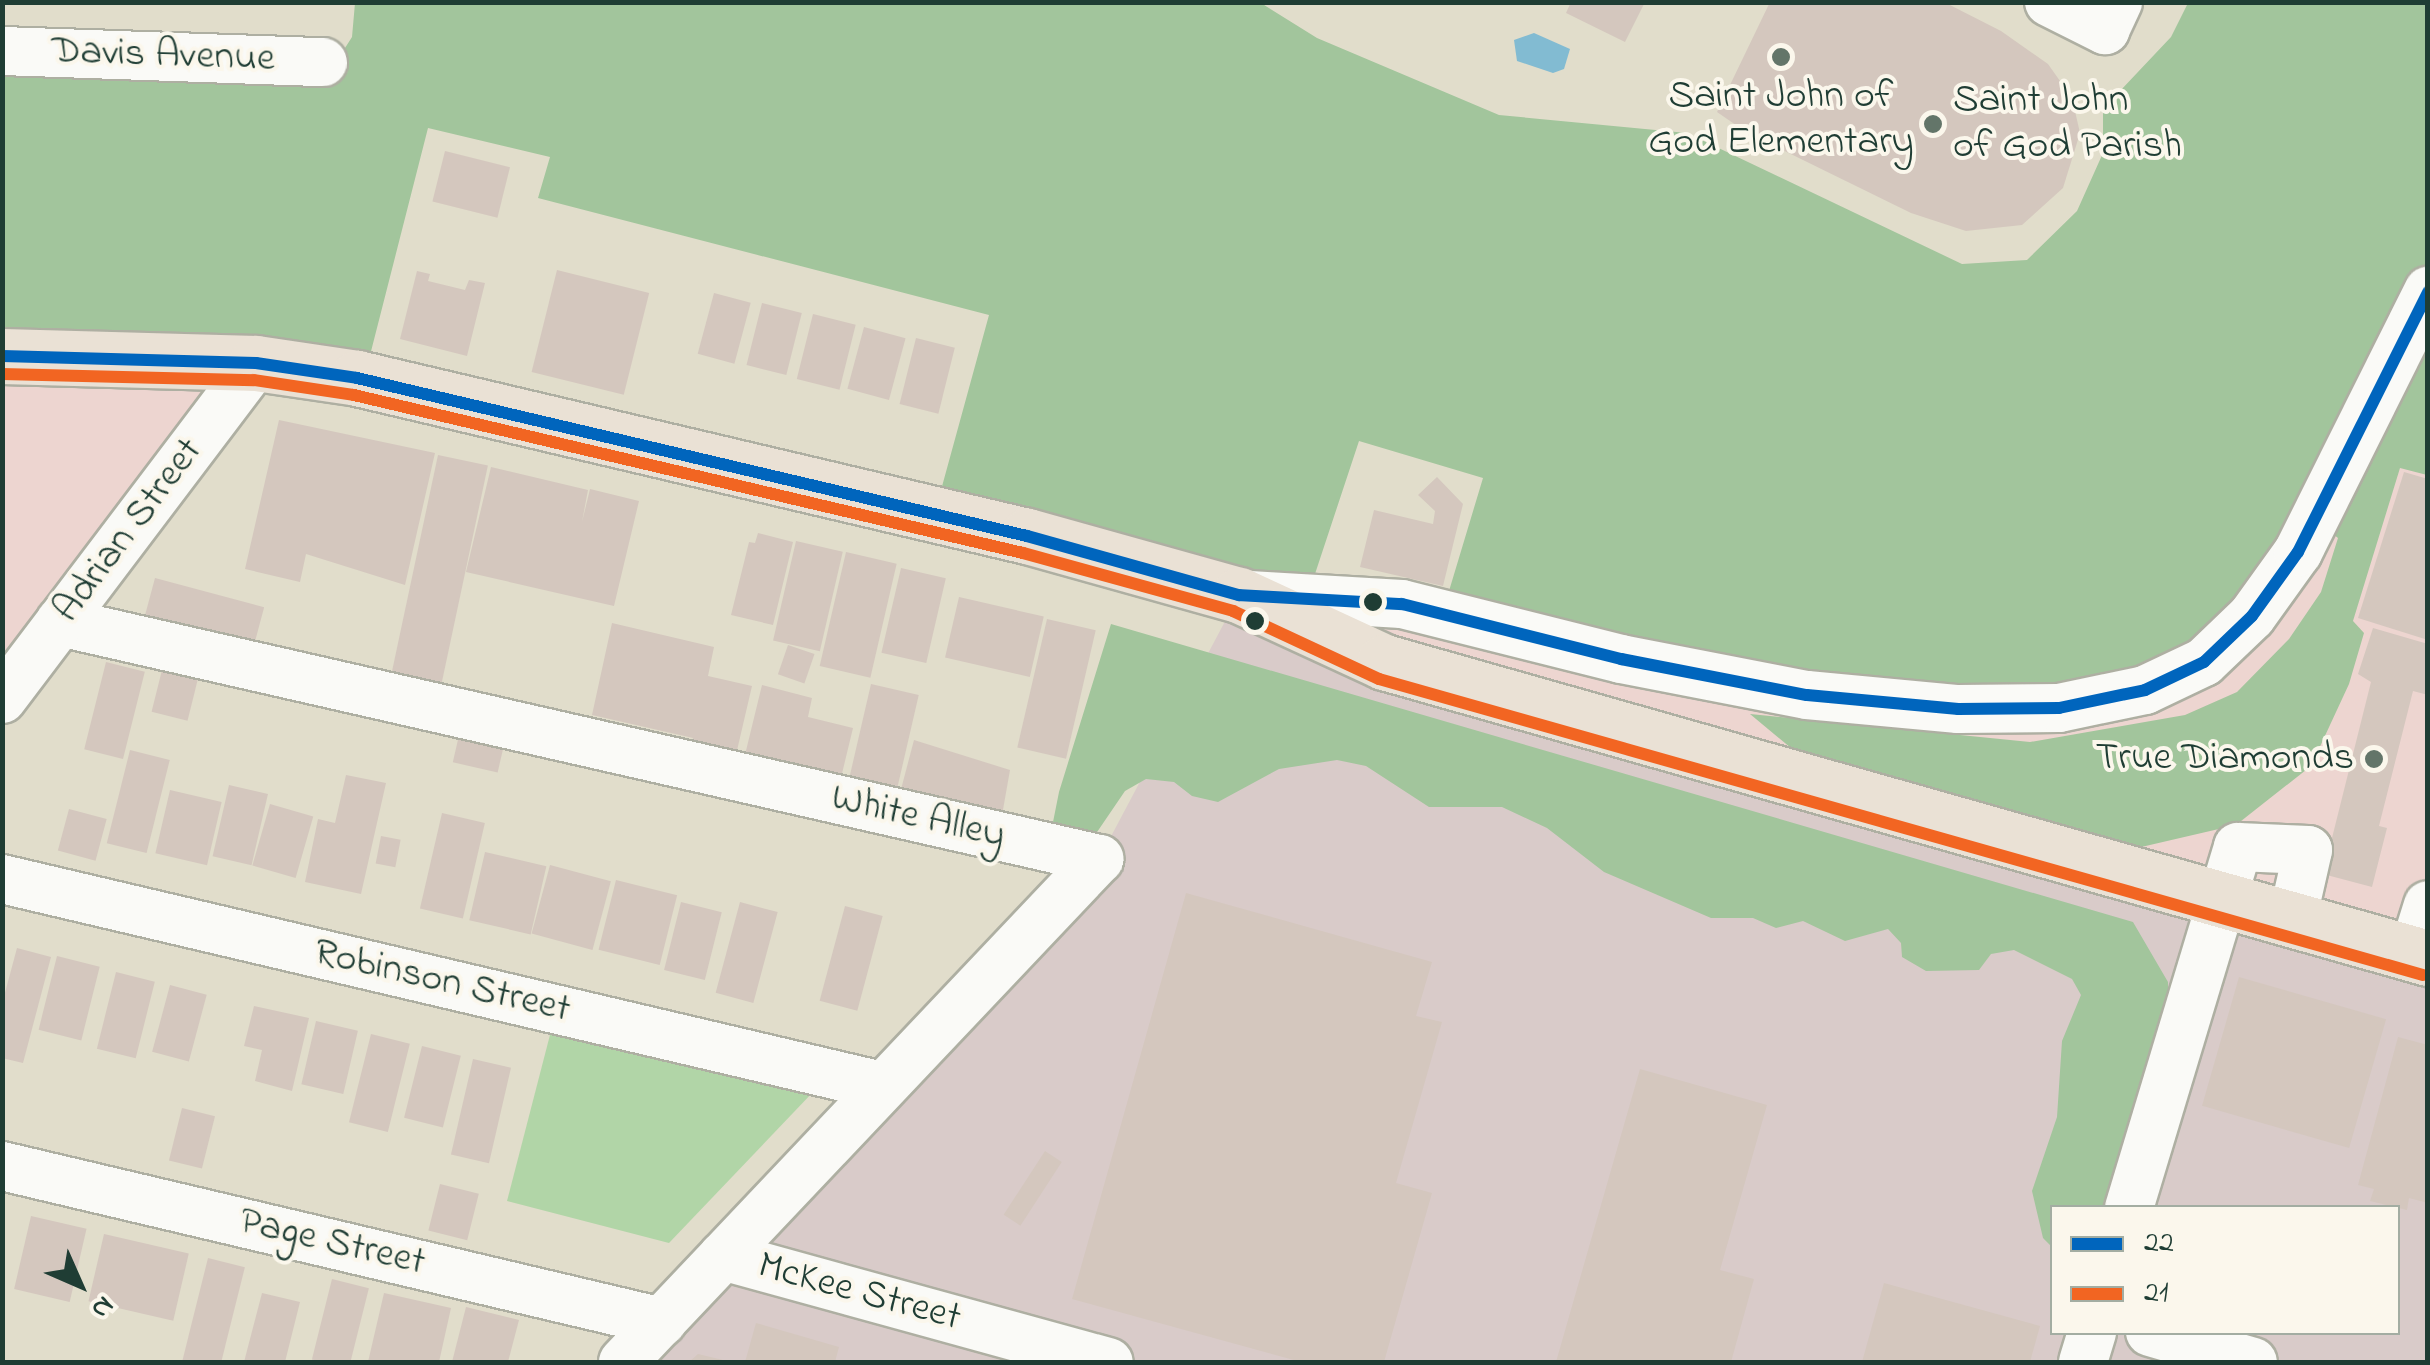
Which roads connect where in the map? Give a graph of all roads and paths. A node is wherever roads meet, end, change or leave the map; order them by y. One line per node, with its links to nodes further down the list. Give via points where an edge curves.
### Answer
1 (2049, 2): 2 (street)
2 (2112, 16)
3 (2, 50): 4 (street, Davis Avenue)
4 (323, 62)
5 (2428, 291): 8 (street, via 2298,552 2252,616 2204,662 2144,690 2059,708 1958,709 1807,695 1621,659 1402,604)
6 (2, 356): 7 (main road)
7 (256, 363): 8 (main road, via 357,378 806,482); 9 (street, Adrian Street)
8 (1238, 595): 13 (main road, via 1384,662)
9 (60, 622): 10 (street, Adrian Street); 15 (street, White Alley, via 1099,859)
10 (16, 661): 11 (street, Adrian Street)
11 (2, 699)
12 (2, 879): 15 (street, Robinson Street)
13 (2222, 895): 14 (main road, via 2293,916); 17 (street)
14 (2423, 939)
15 (882, 1086): 18 (street, White Alley)
16 (2, 1166): 19 (street, Page Street)
17 (2129, 1205)
18 (723, 1256): 19 (street, White Alley); 23 (street, McKee Street)
19 (662, 1322): 22 (street, White Alley)
20 (2091, 1335): 24 (street)
21 (2160, 1335): 25 (street)
22 (623, 1362)
23 (1110, 1362)
24 (2083, 1362)
25 (2253, 1362)

